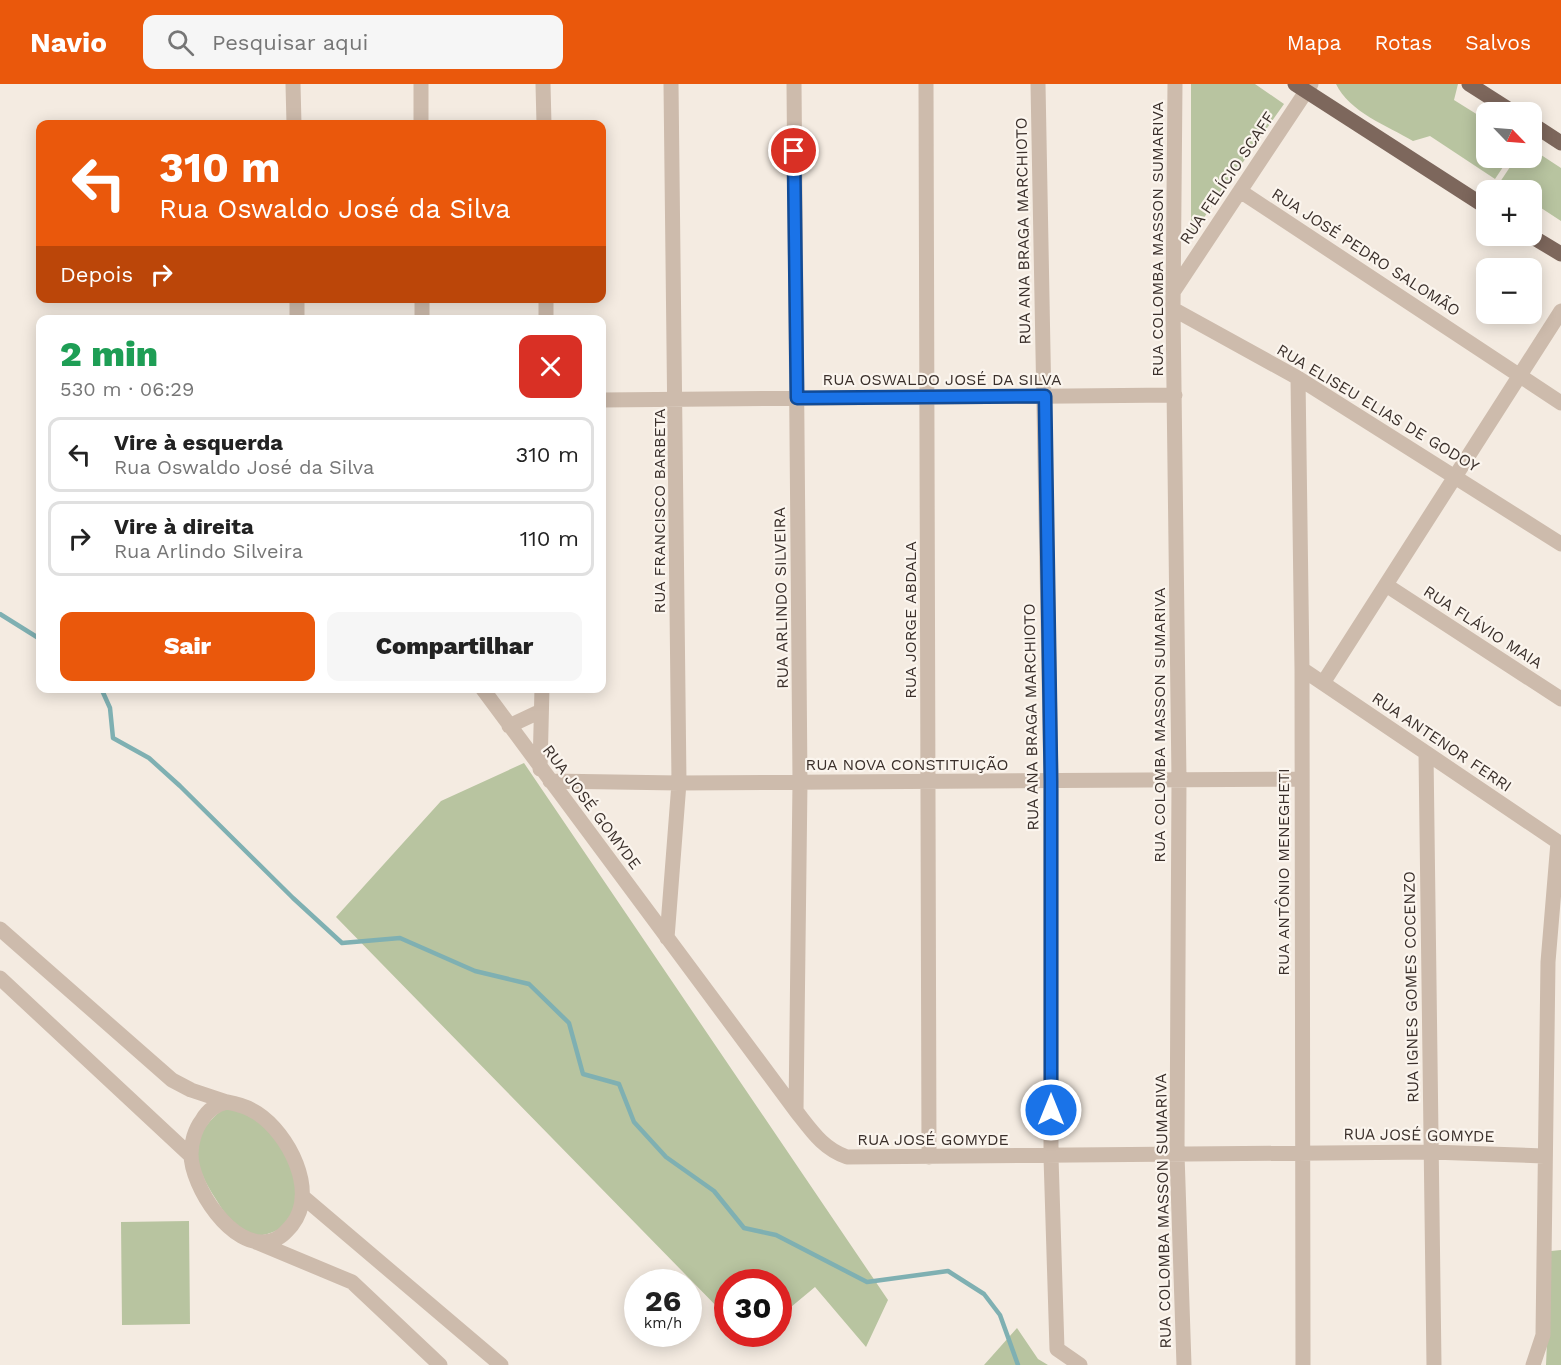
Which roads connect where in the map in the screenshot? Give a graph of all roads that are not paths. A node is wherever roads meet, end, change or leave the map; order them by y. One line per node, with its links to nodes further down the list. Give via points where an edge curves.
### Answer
1 (293, 84): 12 (street)
2 (421, 84): 13 (street)
3 (543, 84): 14 (street)
4 (671, 84): 30 (street, RUA FRANCISCO BARBETA)
5 (794, 84): 29 (street, RUA ARLINDO SILVEIRA)
6 (926, 84): 28 (street, RUA JORGE ABDALA)
7 (1038, 84): 27 (street, RUA ANA BRAGA MARCHIOTO)
8 (1175, 84): 21 (street, RUA COLOMBA MASSON SUMARIVA)
9 (1469, 84): 11 (main road)
10 (1304, 87): 17 (street, RUA FELÍCIO SCAFF); 18 (main road)
11 (1498, 102)
12 (294, 120)
13 (421, 120)
14 (544, 120)
15 (1542, 131): 16 (main road)
16 (1561, 143)
17 (1240, 191): 21 (street, RUA FELÍCIO SCAFF); 24 (street, RUA JOSÉ PEDRO SALOMÃO)
18 (1476, 200)
19 (1542, 243): 20 (main road)
20 (1561, 254)
21 (1173, 292): 22 (street, RUA COLOMBA MASSON SUMARIVA)
22 (1173, 309): 25 (street, RUA ELISEU ELIAS DE GODOY); 26 (street, RUA COLOMBA MASSON SUMARIVA)
23 (1561, 312): 24 (street)
24 (1520, 376): 32 (street, RUA JOSÉ PEDRO SALOMÃO); 33 (street)
25 (1298, 378): 33 (street, RUA ELISEU ELIAS DE GODOY); 36 (street, RUA ANTÔNIO MENEGHETI)
26 (1175, 395): 27 (street, RUA OSWALDO JOSÉ DA SILVA); 46 (street, RUA COLOMBA MASSON SUMARIVA)
27 (1045, 396): 28 (street, RUA OSWALDO JOSÉ DA SILVA); 48 (street, RUA ANA BRAGA MARCHIOTO)
28 (927, 397): 29 (street, RUA OSWALDO JOSÉ DA SILVA); 50 (street, RUA JORGE ABDALA)
29 (797, 398): 30 (street, RUA OSWALDO JOSÉ DA SILVA); 49 (street, RUA ARLINDO SILVEIRA)
30 (676, 399): 31 (street, RUA OSWALDO JOSÉ DA SILVA); 51 (street, RUA FRANCISCO BARBETA)
31 (606, 400)
32 (1561, 403)
33 (1456, 476): 34 (street, RUA ELISEU ELIAS DE GODOY); 35 (street)
34 (1561, 544)
35 (1386, 585): 37 (street); 40 (street, RUA FLÁVIO MAIA)
36 (1302, 669): 37 (street, RUA ANTENOR FERRI); 45 (street, RUA ANTÔNIO MENEGHETI)
37 (1323, 683): 43 (street, RUA ANTENOR FERRI)
38 (486, 693): 42 (street, RUA JOSÉ GOMYDE)
39 (542, 693): 41 (street)
40 (1561, 699)
41 (541, 711): 42 (street); 44 (street)
42 (509, 726): 44 (street, RUA JOSÉ GOMYDE)
43 (1426, 753): 52 (street, RUA ANTENOR FERRI); 60 (street, RUA IGNES GOMES COCENZO)
44 (540, 769): 47 (street, RUA JOSÉ GOMYDE)
45 (1300, 779): 46 (street, RUA NOVA CONSTITUIÇÃO); 61 (street, RUA ANTÔNIO MENEGHETI)
46 (1179, 780): 48 (street, RUA NOVA CONSTITUIÇÃO); 62 (street, RUA COLOMBA MASSON SUMARIVA)
47 (550, 781): 51 (street, RUA NOVA CONSTITUIÇÃO); 54 (street, RUA JOSÉ GOMYDE)
48 (1051, 781): 50 (street, RUA NOVA CONSTITUIÇÃO); 66 (street, RUA ANA BRAGA MARCHIOTO)
49 (800, 782): 50 (street, RUA NOVA CONSTITUIÇÃO); 51 (street, RUA NOVA CONSTITUIÇÃO); 59 (street, RUA ARLINDO SILVEIRA)
50 (928, 782): 65 (street, RUA JORGE ABDALA)
51 (679, 783): 54 (street, RUA FRANCISCO BARBETA)
52 (1559, 843): 56 (street)
53 (0, 929): 58 (street, via 172,1080)
54 (667, 938): 59 (street, RUA JOSÉ GOMYDE)
55 (1561, 942): 56 (street)
56 (1548, 962): 64 (street)
57 (0, 978): 63 (street)
58 (227, 1102): 63 (street, via 215,1106 203,1118); 67 (street, via 256,1112 279,1133 294,1159)
59 (796, 1111): 65 (street, RUA JOSÉ GOMYDE, via 824,1146 835,1153 847,1157)
60 (1431, 1152): 61 (street, RUA JOSÉ GOMYDE); 64 (street, RUA JOSÉ GOMYDE); 74 (street, RUA IGNES GOMES COCENZO)
61 (1302, 1153): 62 (street, RUA JOSÉ GOMYDE); 73 (street, RUA ANTÔNIO MENEGHETI)
62 (1177, 1154): 66 (street, RUA JOSÉ GOMYDE); 72 (street, RUA COLOMBA MASSON SUMARIVA)
63 (191, 1156): 68 (street, via 208,1202 231,1228)
64 (1544, 1156): 75 (street, via 1543,1335)
65 (929, 1157): 66 (street, RUA JOSÉ GOMYDE)
66 (1051, 1157): 71 (street, RUA ANA BRAGA MARCHIOTO, via 1057,1349)
67 (302, 1196): 68 (street, via 295,1221 286,1233 271,1241); 70 (street)
68 (253, 1241): 69 (street, via 352,1282)
69 (440, 1365)
70 (501, 1365)
71 (1080, 1365)
72 (1184, 1365)
73 (1303, 1365)
74 (1434, 1365)
75 (1533, 1365)

